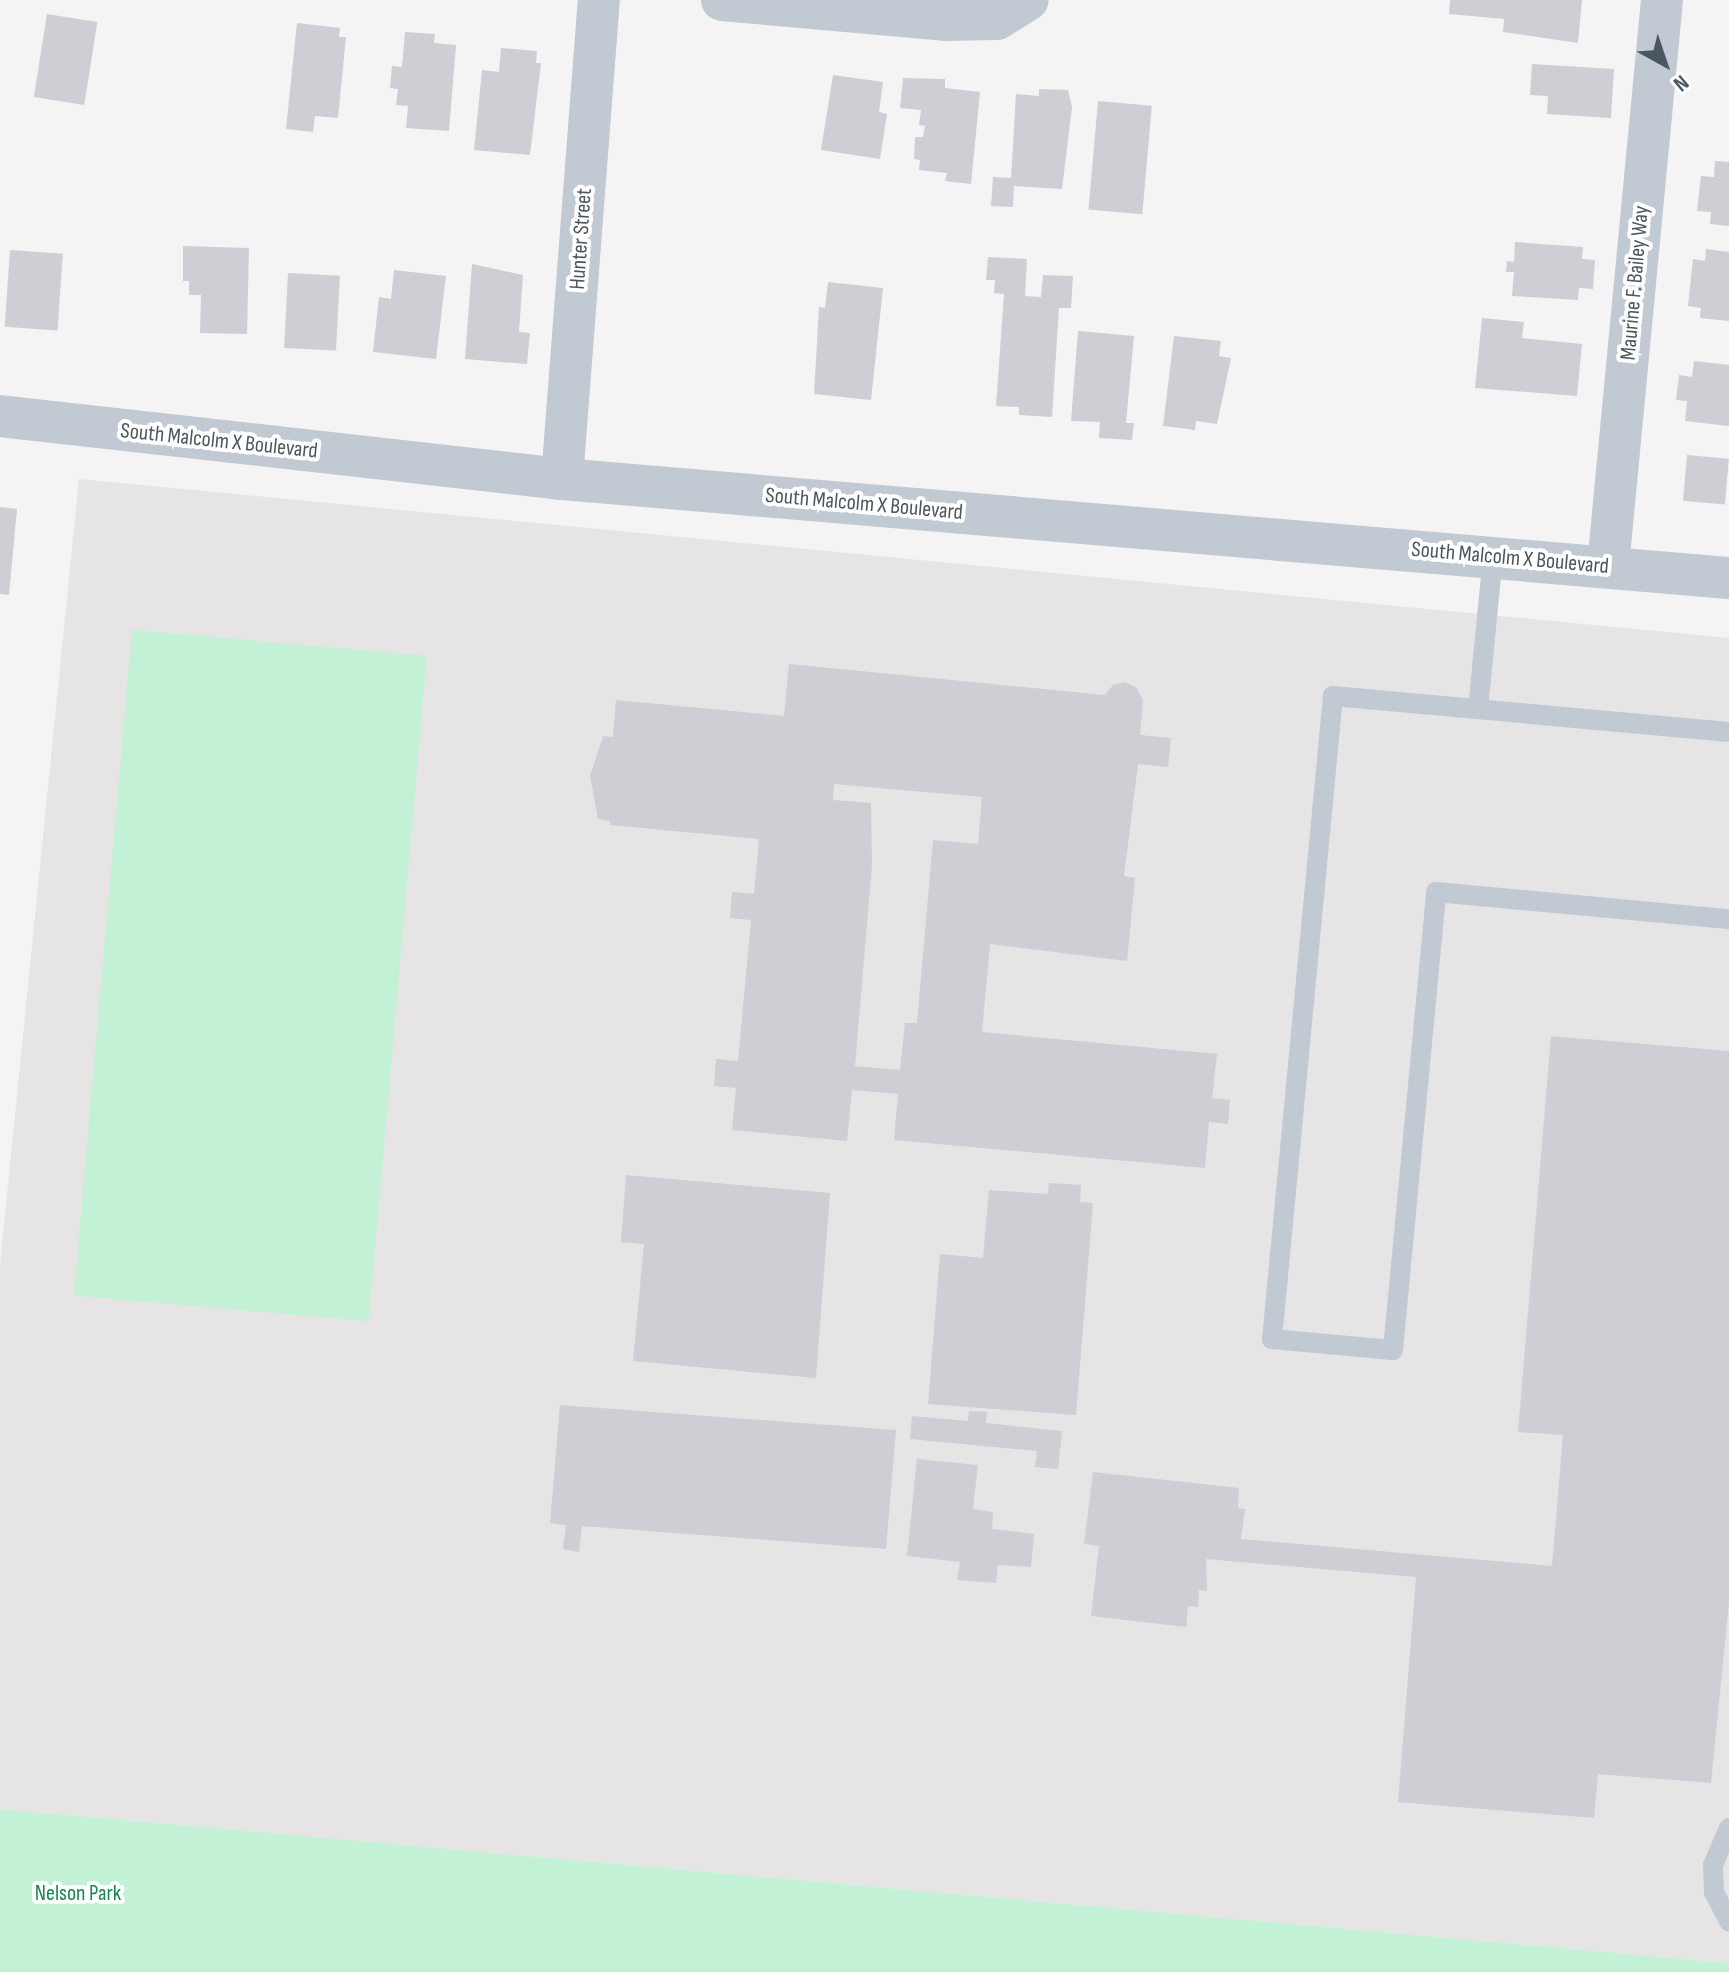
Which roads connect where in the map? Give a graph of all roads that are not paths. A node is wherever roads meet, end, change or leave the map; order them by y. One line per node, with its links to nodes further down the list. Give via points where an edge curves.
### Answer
1 (599, 0): 6 (street, Hunter Street)
2 (722, 0): 3 (street, via 945,20 997,19)
3 (1027, 0)
4 (1662, 0): 8 (street, Maurine F. Bailey Way)
5 (0, 416): 6 (street, South Malcolm X Boulevard)
6 (562, 479): 7 (street, South Malcolm X Boulevard)
7 (1493, 555): 8 (street, South Malcolm X Boulevard); 10 (lane)
8 (1608, 566): 9 (street, South Malcolm X Boulevard)
9 (1729, 578)
10 (1478, 709): 11 (lane); 12 (lane, via 1333,696 1272,1339 1393,1350 1436,892)
11 (1729, 732)
12 (1729, 919)
13 (1729, 1828): 14 (lane, via 1713,1865 1714,1892)
14 (1729, 1921)

